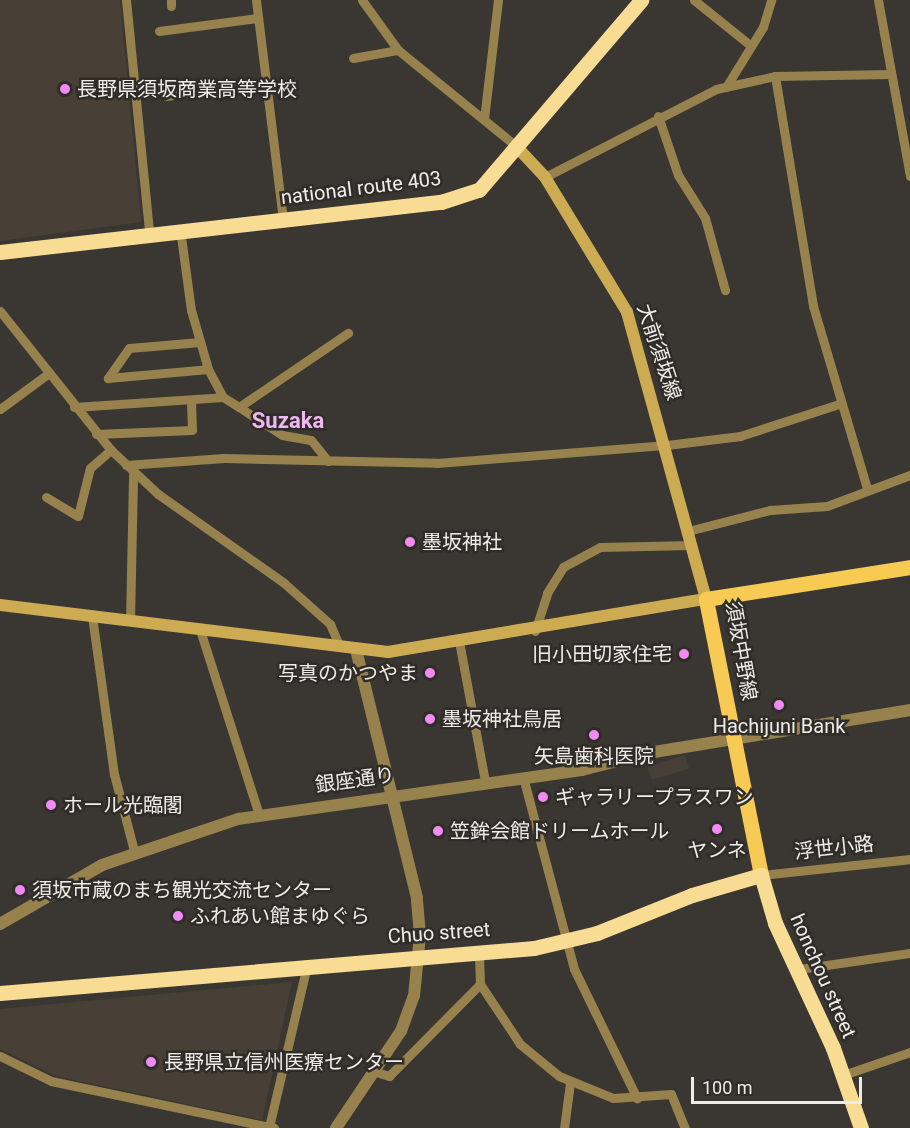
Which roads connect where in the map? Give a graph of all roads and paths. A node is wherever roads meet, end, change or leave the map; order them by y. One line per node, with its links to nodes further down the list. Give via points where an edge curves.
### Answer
1 (126, 0): 27 (street)
2 (255, 0): 9 (street)
3 (362, 0): 12 (street)
4 (498, 0): 20 (street)
5 (641, 0): 22 (highway, national route 403)
6 (694, 0): 11 (street)
7 (771, 0): 11 (street)
8 (878, 0): 14 (street)
9 (258, 18): 10 (street); 16 (street)
10 (159, 32)
11 (751, 46): 17 (street)
12 (398, 50): 13 (street); 20 (street, via 451,98)
13 (353, 58)
14 (891, 74): 15 (street); 21 (street)
15 (775, 76): 17 (street); 37 (street, via 813,306)
16 (265, 82): 18 (street); 25 (street)
17 (726, 87): 19 (street)
18 (166, 96)
19 (658, 116): 24 (street); 29 (street, via 678,175 705,218)
20 (484, 119): 22 (street)
21 (907, 140): 23 (street)
22 (516, 146): 24 (main road, 大前須坂線); 25 (highway, national route 403, via 478,190 441,202)
23 (910, 176)
24 (545, 177): 42 (main road, 大前須坂線, via 627,312)
25 (283, 220): 26 (highway, national route 403)
26 (180, 228): 27 (highway, national route 403); 32 (street)
27 (149, 231): 28 (highway, national route 403)
28 (0, 252)
29 (725, 290)
30 (0, 311): 34 (street)
31 (348, 333): 39 (street)
32 (200, 342): 33 (street); 33 (street, via 129,348 108,378)
33 (208, 369): 35 (street)
34 (49, 373): 38 (street); 40 (street)
35 (223, 397): 36 (street); 39 (street)
36 (191, 401): 38 (street); 41 (street, via 192,430)
37 (839, 404): 42 (street, via 740,436); 48 (street)
38 (74, 407): 41 (street)
39 (239, 407): 44 (street, via 282,435 311,440)
40 (0, 409)
41 (96, 434): 43 (street)
42 (667, 445): 44 (street, via 437,464); 50 (main road, 大前須坂線)
43 (111, 450): 45 (street); 49 (street, via 90,468 78,516)
44 (328, 461): 45 (street, via 224,458)
45 (126, 465): 46 (street)
46 (134, 472): 56 (street); 60 (street, via 284,583 330,624)
47 (910, 476): 48 (street)
48 (867, 488): 50 (street, via 827,506 770,510)
49 (46, 497)
50 (688, 531): 51 (main road, 大前須坂線)
51 (692, 545): 53 (main road, 大前須坂線); 58 (street, via 600,547 563,567 547,593)
52 (910, 567): 53 (main road, 須坂中野線)
53 (706, 598): 58 (main road); 63 (main road, 須坂中野線)
54 (0, 605): 55 (main road)
55 (92, 616): 56 (main road); 68 (street, via 114,774)
56 (130, 621): 57 (main road)
57 (200, 630): 60 (main road); 67 (street)
58 (535, 631): 59 (main road)
59 (459, 641): 61 (main road, via 388,652); 65 (street)
60 (340, 647): 61 (main road)
61 (356, 649): 66 (street)
62 (910, 710): 63 (street, 銀座通り)
63 (736, 740): 64 (street, 銀座通り); 70 (main road, 須坂中野線)
64 (523, 777): 65 (street, 銀座通り); 72 (street)
65 (485, 781): 66 (street, 銀座通り)
66 (391, 796): 67 (street, 銀座通り); 75 (street, via 417,898)
67 (259, 815): 68 (street, 銀座通り)
68 (134, 851): 71 (street, 銀座通り)
69 (910, 859): 70 (street, 浮世小路)
70 (761, 875): 72 (highway, Chuo street); 77 (highway, honchou street, via 775,923)
71 (0, 924)
72 (567, 943): 73 (highway, Chuo street); 85 (street, via 579,981)
73 (479, 952): 75 (highway, Chuo street); 78 (street)
74 (910, 953): 77 (street)
75 (417, 955): 76 (highway, Chuo street); 82 (street, via 414,996)
76 (307, 965): 79 (highway, Chuo street); 87 (street)
77 (798, 969): 83 (highway, honchou street)
78 (480, 984): 82 (street, via 389,1076); 84 (street, via 520,1044)
79 (0, 993)
80 (910, 1052): 83 (street)
81 (0, 1056): 87 (street, via 51,1082)
82 (376, 1072): 88 (street)
83 (843, 1075): 86 (highway, honchou street)
84 (570, 1083): 85 (street, via 613,1098); 89 (street)
85 (637, 1098): 90 (street, via 671,1094)
86 (856, 1127)
87 (272, 1128)
88 (336, 1128)
89 (564, 1128)
90 (685, 1128)

